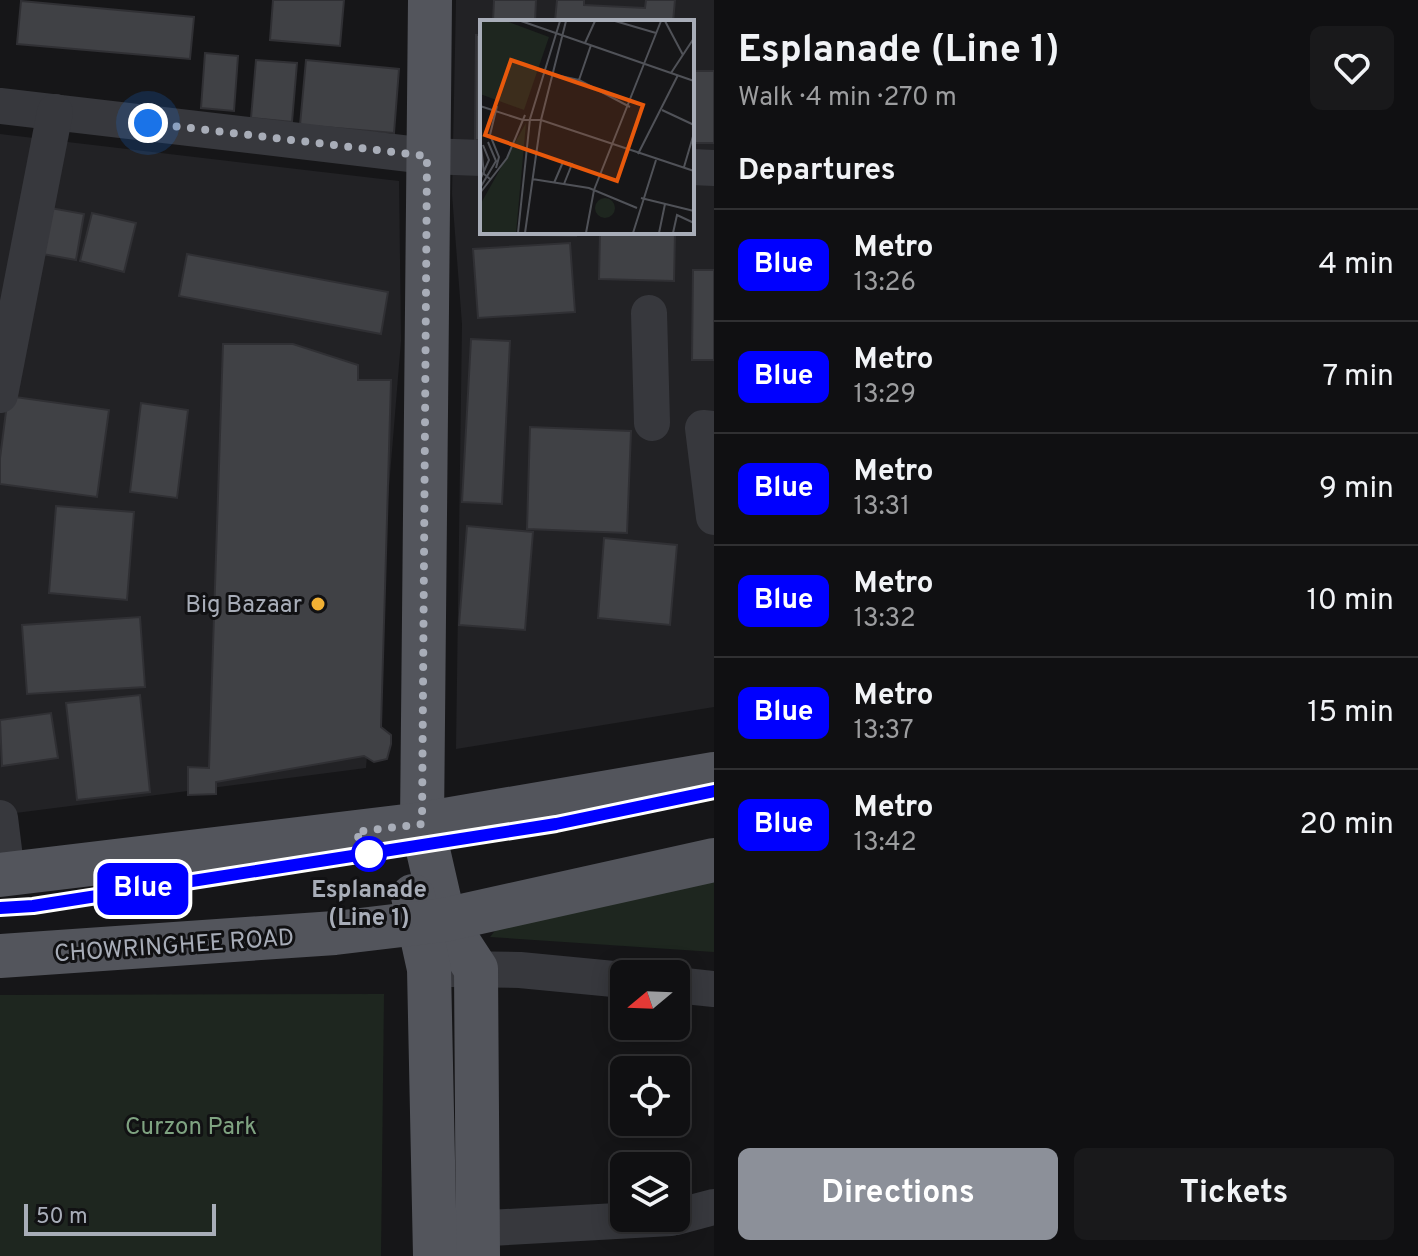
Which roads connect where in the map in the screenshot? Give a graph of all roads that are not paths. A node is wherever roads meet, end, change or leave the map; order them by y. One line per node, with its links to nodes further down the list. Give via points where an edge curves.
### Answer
1 (430, 0): 4 (main road)
2 (0, 106): 3 (street)
3 (55, 112): 4 (street); 9 (street)
4 (427, 156): 5 (street); 14 (main road)
5 (480, 158)
6 (694, 167): 7 (street)
7 (714, 168)
8 (649, 313): 10 (street, via 640,422)
9 (0, 395)
10 (708, 429): 11 (street)
11 (714, 517)
12 (714, 774): 14 (main road)
13 (0, 818): 16 (street)
14 (411, 825): 16 (main road); 17 (main road)
15 (714, 860): 17 (main road, CHOWRINGHEE ROAD)
16 (4, 874)
17 (431, 922): 18 (main road, CHOWRINGHEE ROAD); 19 (main road); 20 (main road)
18 (0, 956)
19 (429, 969): 20 (street); 27 (main road)
20 (476, 969): 21 (street); 27 (main road)
21 (610, 979)
22 (690, 986): 23 (street)
23 (714, 989)
24 (714, 1207): 25 (street)
25 (690, 1214)
26 (610, 1225): 27 (street)
27 (456, 1243)

